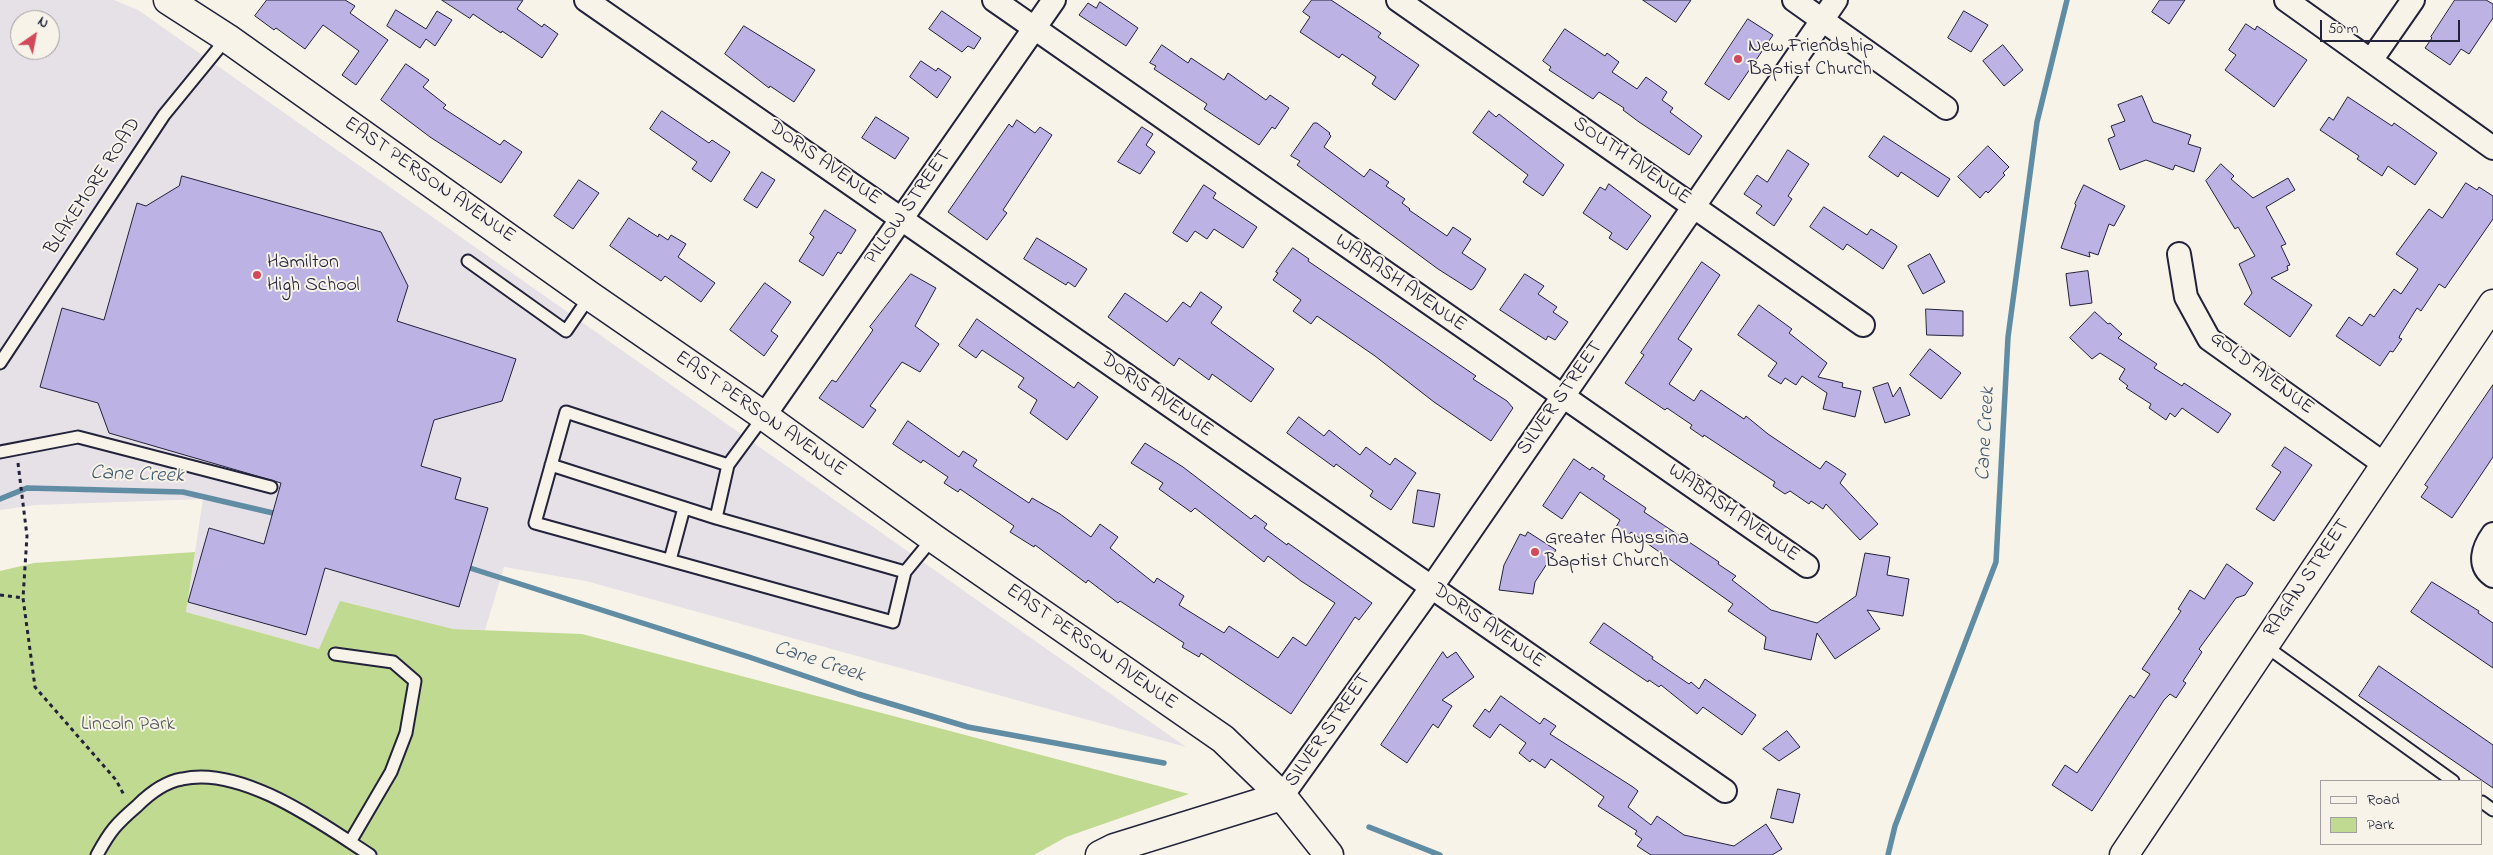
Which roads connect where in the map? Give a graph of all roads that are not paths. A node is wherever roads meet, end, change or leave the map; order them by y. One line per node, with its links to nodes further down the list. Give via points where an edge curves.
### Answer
1 (168, 0): 12 (main road, EAST PERSON AVENUE)
2 (586, 0): 17 (street, DORIS AVENUE)
3 (994, 0): 11 (street, WABASH AVENUE)
4 (1054, 0): 11 (street, PILLOW STREET)
5 (1398, 0): 16 (street, SOUTH AVENUE)
6 (1794, 0): 10 (street)
7 (1836, 0): 10 (street, SILVER STREET)
8 (2286, 0): 13 (street)
9 (2414, 0): 13 (street)
10 (1822, 20): 14 (street); 16 (street, SILVER STREET)
11 (1034, 28): 17 (street, PILLOW STREET); 24 (street, WABASH AVENUE)
12 (227, 38): 20 (main road, EAST PERSON AVENUE); 23 (lane, BLAKEMORE ROAD, via 164,115)
13 (2372, 59): 15 (street)
14 (1946, 108)
15 (2493, 148)
16 (1694, 206): 22 (street, SOUTH AVENUE); 24 (street, SILVER STREET)
17 (902, 218): 25 (street, PILLOW STREET); 39 (street, DORIS AVENUE)
18 (2179, 254): 27 (street, GOLD AVENUE, via 2186,298 2209,339)
19 (468, 261): 20 (lane, via 566,331)
20 (590, 296): 25 (main road, EAST PERSON AVENUE)
21 (2493, 304): 27 (main road, RAGAN STREET)
22 (1863, 324)
23 (0, 363)
24 (1562, 397): 36 (street, WABASH AVENUE); 39 (street, SILVER STREET)
25 (764, 416): 29 (lane); 34 (main road, EAST PERSON AVENUE)
26 (0, 452): 30 (lane, via 78,437)
27 (2384, 464): 40 (main road, RAGAN STREET)
28 (551, 465): 29 (lane, via 566,412); 31 (lane); 35 (lane, via 535,523)
29 (728, 465): 32 (lane)
30 (271, 487)
31 (684, 508): 32 (lane); 35 (lane)
32 (716, 518): 37 (lane)
33 (2493, 534): 38 (street, via 2483,553 2486,572)
34 (932, 538): 37 (lane); 44 (main road, EAST PERSON AVENUE, via 1223,739)
35 (670, 560): 37 (lane, via 893,622)
36 (1807, 566)
37 (905, 572)
38 (2493, 576)
39 (1431, 588): 43 (street, DORIS AVENUE); 44 (street, SILVER STREET)
40 (2264, 645): 42 (lane); 50 (main road, RAGAN STREET)
41 (335, 654): 45 (lane, via 393,662 415,681 406,733 391,772)
42 (2451, 780)
43 (1725, 791)
44 (1282, 796): 48 (main road); 49 (main road, EAST PERSON AVENUE)
45 (350, 842): 46 (lane, via 289,803 224,780 202,776 180,779 152,792 111,829); 47 (lane)
46 (97, 855)
47 (370, 855)
48 (1100, 855)
49 (1329, 855)
50 (2124, 855)

